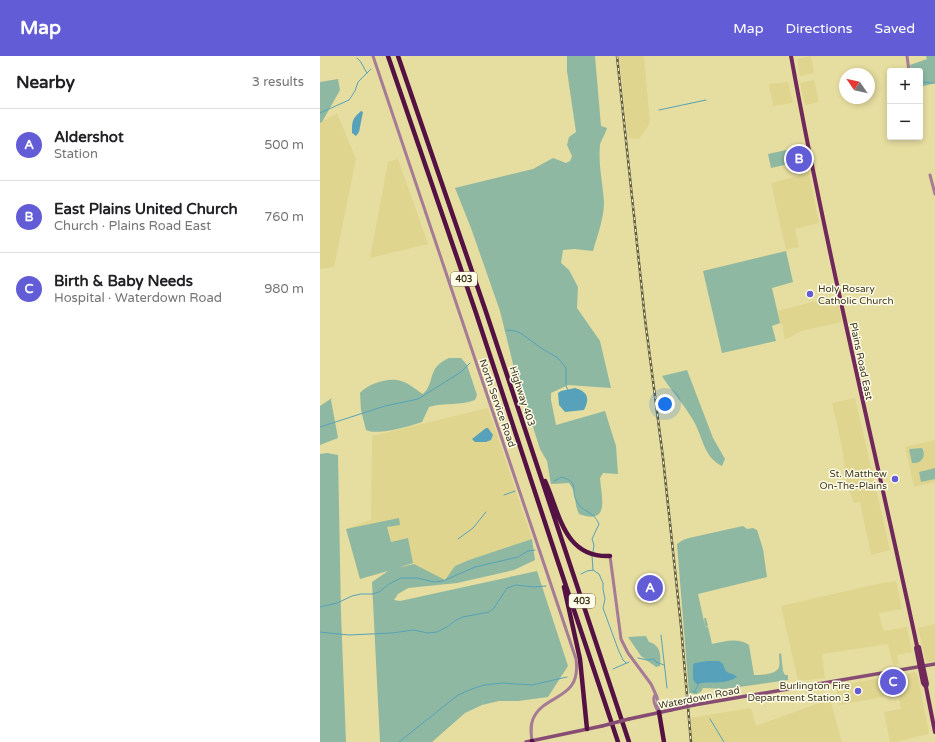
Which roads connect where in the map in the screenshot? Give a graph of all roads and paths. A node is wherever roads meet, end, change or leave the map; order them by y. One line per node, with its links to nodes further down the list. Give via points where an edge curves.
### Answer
1 (373, 56): 17 (street, North Service Road, via 576,659 577,670 571,685 534,716 531,726)
2 (388, 56): 11 (highway, Highway 403 / 403)
3 (398, 56): 9 (highway, Highway 403 / 403)
4 (791, 56): 13 (main road, Plains Road East, via 817,192 919,647)
5 (907, 56): 6 (street)
6 (909, 68)
7 (930, 175): 8 (street)
8 (935, 194)
9 (536, 461): 10 (highway, via 568,534 577,546 592,555); 20 (highway, Highway 403 / 403)
10 (610, 556): 14 (street, via 622,642 651,684 657,697)
11 (558, 562): 15 (highway, via 580,659); 19 (highway, Highway 403 / 403)
12 (935, 664): 13 (main road, Waterdown Road)
13 (921, 666): 14 (main road, Waterdown Road, bridge); 16 (main road, Plains Road East, via 927,684)
14 (659, 712): 15 (main road, Waterdown Road, bridge); 21 (highway)
15 (588, 729): 17 (main road, Waterdown Road)
16 (935, 732)
17 (532, 741): 18 (main road, Waterdown Road)
18 (526, 742)
19 (618, 742)
20 (629, 742)
21 (664, 742)

